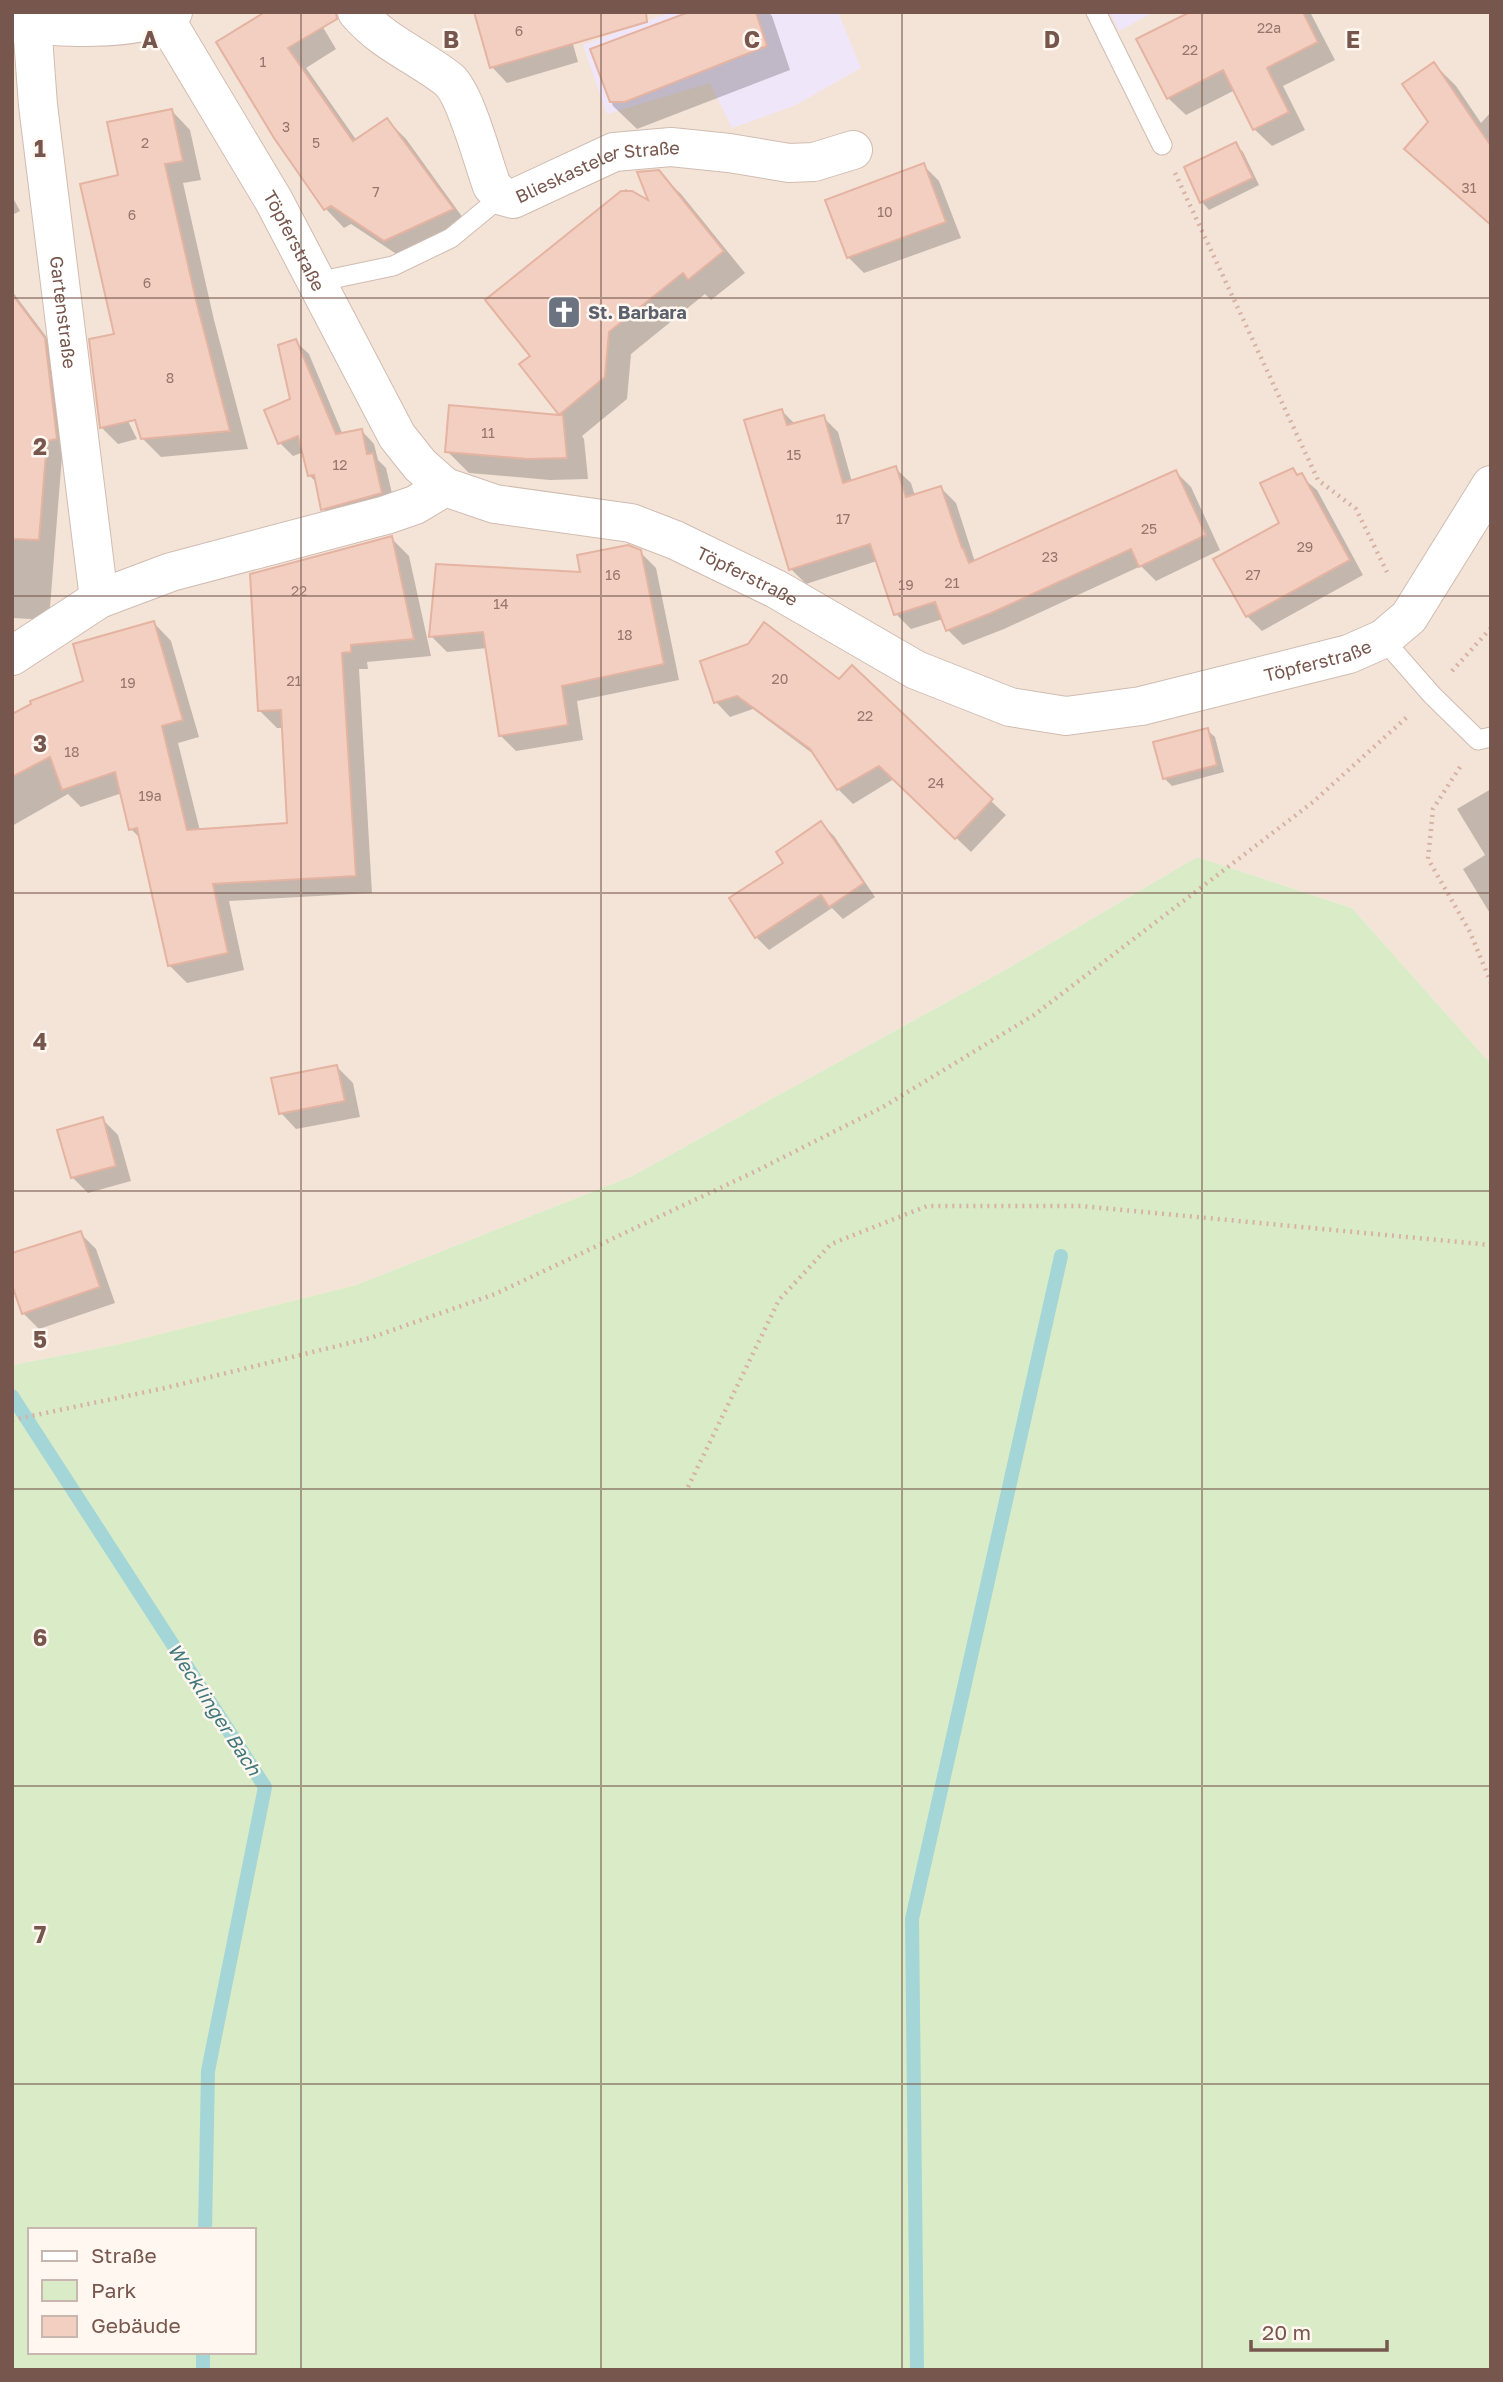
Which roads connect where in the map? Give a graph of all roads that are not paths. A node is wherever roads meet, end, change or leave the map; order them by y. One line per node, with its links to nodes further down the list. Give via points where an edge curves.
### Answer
1 (357, 12): 7 (street, Blieskasteler Straße, via 389,42 450,82 460,96 492,186)
2 (1096, 12): 5 (lane)
3 (169, 15): 4 (street, via 118,25); 8 (street, Töpferstraße)
4 (41, 21): 11 (street, Gartenstraße, via 38,104)
5 (1162, 145)
6 (853, 150): 7 (street, Blieskasteler Straße, via 814,162 789,163 671,147 614,152 513,199)
7 (502, 196): 8 (lane, via 451,238 393,266)
8 (317, 282): 10 (street, Töpferstraße, via 397,436)
9 (1491, 485): 12 (street)
10 (445, 487): 11 (street, via 386,515 171,572); 12 (street, Töpferstraße, via 495,504 631,523 776,589 916,670 1010,707 1066,716 1141,706 1349,654)
11 (99, 599): 13 (street)
12 (1396, 628): 14 (lane, via 1432,695)
13 (12, 656)
14 (1484, 738)

